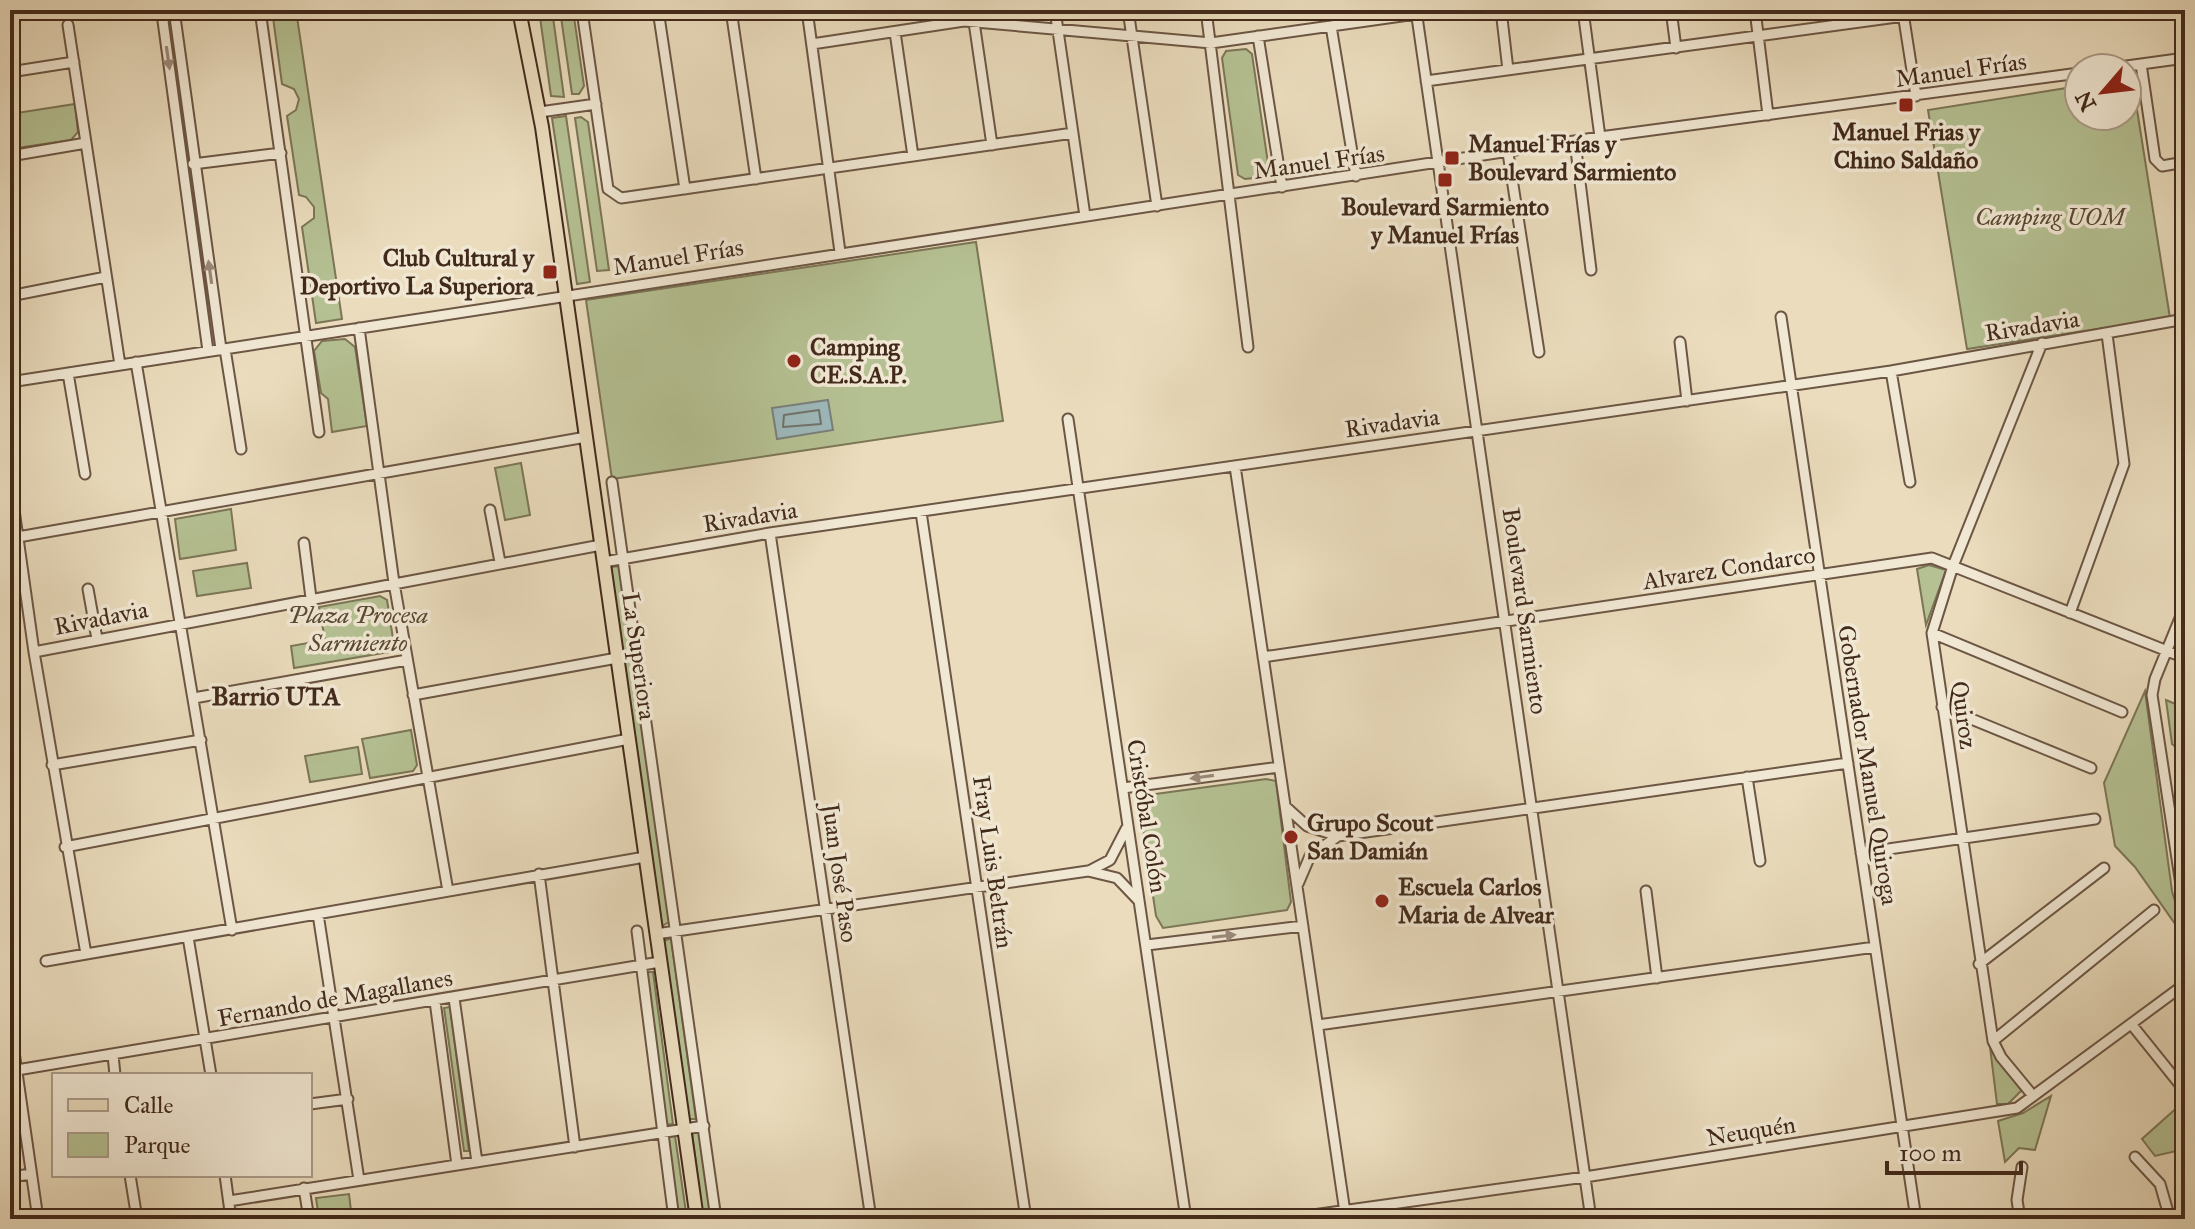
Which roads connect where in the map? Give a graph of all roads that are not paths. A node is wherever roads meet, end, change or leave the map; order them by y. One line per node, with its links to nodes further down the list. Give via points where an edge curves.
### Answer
1 (26, 10): 16 (main road)
2 (260, 10): 48 (street)
3 (519, 10): 41 (main road, La Superiora)
4 (527, 10): 41 (main road, La Superiora)
5 (589, 10): 40 (street, via 583,18)
6 (658, 10): 60 (street)
7 (731, 10): 58 (street)
8 (807, 10): 28 (street)
9 (1055, 10): 22 (street)
10 (1128, 10): 26 (street)
11 (1206, 10): 27 (street)
12 (1501, 10): 34 (street)
13 (1583, 10): 31 (street)
14 (1671, 10): 29 (street)
15 (1755, 10): 25 (street)
16 (10, 12)
17 (1416, 12): 21 (street); 38 (street, Boulevard Sarmiento)
18 (1903, 13): 25 (street); 39 (street)
19 (974, 22): 22 (street); 23 (street); 47 (street)
20 (68, 25): 32 (street)
21 (1331, 26): 24 (street); 57 (street)
22 (1058, 30): 26 (street); 43 (street)
23 (895, 32): 28 (street); 51 (street)
24 (1258, 36): 27 (street); 59 (street)
25 (1758, 36): 29 (street); 42 (street)
26 (1133, 38): 27 (street); 62 (street)
27 (1211, 43): 61 (street)
28 (812, 44): 56 (street)
29 (1676, 48): 31 (street)
30 (2185, 58): 33 (street)
31 (1590, 61): 34 (street); 44 (street)
32 (74, 62): 35 (street); 46 (street)
33 (2143, 64)
34 (1508, 70): 38 (street)
35 (10, 72)
36 (2063, 75): 39 (street, Manuel Frías)
37 (2143, 78): 52 (street, via 2155,159 2162,166)
38 (1426, 81): 54 (street, Boulevard Sarmiento)
39 (1916, 96): 42 (street, Manuel Frías)
40 (596, 104): 41 (street); 60 (street, via 613,195)
41 (538, 106): 67 (main road, La Superiora)
42 (1768, 115): 44 (street, Manuel Frías)
43 (1073, 133): 47 (street); 63 (street)
44 (1600, 137): 45 (street, Manuel Frías)
45 (1575, 142): 49 (street, Manuel Frías); 65 (street)
46 (86, 143): 50 (street); 66 (street)
47 (992, 145): 51 (street)
48 (281, 153): 53 (street); 73 (street)
49 (1508, 153): 54 (street, Manuel Frías); 79 (street)
50 (10, 156)
51 (913, 156): 56 (street)
52 (2185, 162)
53 (195, 164): 55 (street); 55 (street, one-way to 55, via 175,17 168,11 163,21); 77 (street, one-way to 53)
54 (1438, 164): 57 (street, Manuel Frías); 88 (street, Boulevard Sarmiento)
55 (183, 165): 78 (street)
56 (828, 168): 58 (street); 64 (street)
57 (1356, 176): 59 (street, Manuel Frías)
58 (756, 179): 60 (street)
59 (1282, 187): 61 (street, Manuel Frías)
60 (685, 189)
61 (1231, 195): 62 (street, Manuel Frías); 76 (street)
62 (1157, 206): 63 (street, Manuel Frías)
63 (1085, 216): 64 (street, Manuel Frías)
64 (840, 252): 67 (street, Manuel Frías)
65 (1591, 270)
66 (106, 277): 68 (street); 81 (street)
67 (566, 295): 71 (street, Manuel Frías); 90 (main road, La Superiora)
68 (10, 296)
69 (1781, 317): 85 (street, Gobernador Manuel Quiroga)
70 (2185, 319): 72 (street, Rivadavia)
71 (359, 328): 73 (street, Manuel Frías); 93 (street)
72 (2107, 334): 75 (street, Rivadavia); 115 (street, via 2124,464)
73 (305, 336): 77 (street, Manuel Frías); 89 (street)
74 (1680, 342): 86 (street)
75 (2042, 343): 82 (street, Rivadavia); 109 (street, Quiroz)
76 (1248, 347)
77 (223, 349): 78 (street, Manuel Frías); 91 (street)
78 (208, 351): 80 (street, Manuel Frías)
79 (1539, 352)
80 (136, 362): 81 (street, Manuel Frías); 100 (street)
81 (120, 365): 83 (street, Manuel Frías)
82 (1891, 371): 85 (street, Rivadavia); 97 (street)
83 (68, 373): 84 (street, Manuel Frías); 94 (street)
84 (10, 382)
85 (1791, 386): 86 (street, Rivadavia); 110 (street, Gobernador Manuel Quiroga)
86 (1687, 401): 88 (street, Rivadavia)
87 (1068, 419): 98 (street, Cristóbal Colón)
88 (1478, 431): 92 (street, Rivadavia); 117 (street, Boulevard Sarmiento)
89 (319, 432)
90 (586, 437): 93 (street); 105 (main road, La Superiora)
91 (241, 449)
92 (1235, 466): 98 (street, Rivadavia); 122 (street)
93 (378, 471): 100 (street); 111 (street)
94 (85, 474)
95 (10, 481): 103 (street)
96 (612, 482): 106 (street)
97 (1910, 482)
98 (1079, 489): 101 (street, Rivadavia); 138 (street, Cristóbal Colón)
99 (490, 510): 107 (street)
100 (161, 512): 103 (street); 116 (street)
101 (921, 512): 102 (street, Rivadavia); 154 (street, Fray Luis Beltrán)
102 (770, 533): 106 (street, Rivadavia); 158 (street, Juan José Paso)
103 (18, 537): 121 (street)
104 (304, 543): 113 (street)
105 (601, 545): 107 (street, Rivadavia); 108 (main road, La Superiora)
106 (622, 559): 108 (street, Rivadavia); 165 (street)
107 (500, 562): 111 (street, Rivadavia)
108 (604, 562): 123 (main road, La Superiora)
109 (1953, 566): 110 (street, Alvarez Condarco, via 1932,558); 115 (street, Alvarez Condarco); 118 (street, Quiroz)
110 (1820, 575): 117 (street, Alvarez Condarco); 132 (street, Gobernador Manuel Quiroga)
111 (394, 583): 113 (street, Rivadavia); 125 (street)
112 (88, 589): 119 (street)
113 (311, 598): 116 (street, Rivadavia)
114 (2185, 606): 120 (street)
115 (2070, 613): 120 (street, Alvarez Condarco)
116 (180, 622): 119 (street, Rivadavia); 127 (street)
117 (1506, 622): 122 (street, Alvarez Condarco); 140 (street, Boulevard Sarmiento)
118 (1932, 633): 128 (street, Quiroz); 129 (street)
119 (97, 639): 121 (street, Rivadavia)
120 (2166, 651): 124 (street, Alvarez Condarco); 160 (street, via 2152,695)
121 (34, 652): 133 (street)
122 (1263, 657): 134 (street)
123 (617, 658): 126 (street); 130 (main road, La Superiora)
124 (2185, 658)
125 (407, 660): 126 (street); 127 (street)
126 (413, 695): 136 (street)
127 (194, 698): 131 (street)
128 (1942, 707): 135 (street); 145 (street, Quiroz)
129 (2122, 712)
130 (629, 739): 136 (street); 148 (main road, La Superiora)
131 (201, 740): 133 (street); 141 (street)
132 (1848, 763): 137 (street); 147 (street, Gobernador Manuel Quiroga)
133 (52, 765): 146 (street)
134 (1279, 767): 138 (street, one-way to 138); 139 (street)
135 (2091, 768)
136 (429, 776): 141 (street); 155 (street)
137 (1747, 777): 140 (street); 149 (street)
138 (1123, 788): 142 (street, Cristóbal Colón)
139 (1285, 806): 144 (street, via 1307,826); 153 (street)
140 (1534, 808): 144 (street); 178 (street, Boulevard Sarmiento)
141 (214, 818): 146 (street); 163 (street)
142 (1127, 819): 151 (street, via 1126,834 1110,860); 157 (street, Cristóbal Colón)
143 (2095, 819): 145 (street)
144 (1338, 836): 153 (street, via 1310,856)
145 (1962, 839): 147 (street); 173 (street, Quiroz)
146 (65, 847): 170 (street)
147 (1861, 853): 169 (street, Gobernador Manuel Quiroga)
148 (645, 857): 152 (street); 166 (main road, La Superiora)
149 (1760, 861)
150 (2104, 868): 173 (street)
151 (1088, 871): 154 (street); 157 (street, via 1117,878)
152 (539, 874): 155 (street); 176 (street)
153 (1297, 887): 162 (street)
154 (977, 888): 158 (street); 221 (street, Fray Luis Beltrán)
155 (448, 891): 161 (street)
156 (1646, 891): 175 (street)
157 (1141, 904): 168 (street, Cristóbal Colón)
158 (825, 910): 165 (street); 220 (street, Juan José Paso)
159 (2154, 910): 186 (street)
160 (2185, 911)
161 (318, 914): 163 (street); 181 (street)
162 (1303, 926): 168 (street, one-way to 162); 183 (street)
163 (232, 930): 167 (street)
164 (637, 931): 174 (street)
165 (676, 931): 166 (street); 195 (street)
166 (656, 934): 172 (main road, La Superiora)
167 (188, 937): 170 (street); 185 (street)
168 (1147, 945): 222 (street, Cristóbal Colón)
169 (1875, 947): 175 (street); 196 (street, Gobernador Manuel Quiroga)
170 (86, 954): 171 (street)
171 (46, 961)
172 (660, 962): 174 (street, Fernando de Magallanes); 197 (main road, La Superiora)
173 (1979, 964): 186 (street, Quiroz)
174 (641, 966): 176 (street, Fernando de Magallanes); 198 (street)
175 (1657, 978): 178 (street)
176 (553, 981): 179 (street, Fernando de Magallanes); 199 (street)
177 (2185, 984): 184 (street, Neuquén)
178 (1559, 991): 183 (street); 208 (street, Boulevard Sarmiento)
179 (454, 998): 180 (street, Fernando de Magallanes); 201 (street)
180 (435, 1001): 181 (street, Fernando de Magallanes); 202 (street)
181 (337, 1018): 185 (street, Fernando de Magallanes); 193 (street)
182 (10, 1024): 188 (street)
183 (1318, 1025): 212 (street)
184 (2132, 1025): 191 (street); 192 (street, Neuquén)
185 (206, 1040): 187 (street, Fernando de Magallanes); 190 (street)
186 (1993, 1041): 192 (street, Quiroz)
187 (113, 1055): 188 (street, Fernando de Magallanes); 189 (street)
188 (17, 1070): 204 (street)
189 (115, 1073)
190 (211, 1073)
191 (2181, 1086)
192 (2033, 1096): 196 (street, Neuquén, via 2017,1108)
193 (348, 1099): 194 (street); 209 (street)
194 (312, 1104)
195 (704, 1126): 197 (street); 219 (street)
196 (1903, 1128): 208 (street, Neuquén); 225 (street, Gobernador Manuel Quiroga)
197 (685, 1129): 198 (street); 218 (main road, La Superiora)
198 (663, 1133): 199 (street); 217 (street)
199 (575, 1147): 201 (street)
200 (2135, 1157): 227 (street, via 2160,1184)
201 (477, 1162): 202 (street)
202 (457, 1165): 209 (street)
203 (2022, 1167): 226 (street)
204 (31, 1174): 205 (street); 213 (street)
205 (10, 1177)
206 (130, 1177): 214 (street)
207 (225, 1177): 211 (street)
208 (1585, 1177): 212 (street, Neuquén); 224 (street, Boulevard Sarmiento)
209 (359, 1180): 210 (street)
210 (304, 1188): 211 (street); 216 (street)
211 (229, 1201): 215 (street)
212 (1346, 1215): 223 (street, Neuquén)
213 (38, 1219)
214 (137, 1219)
215 (231, 1219)
216 (309, 1219)
217 (674, 1219)
218 (697, 1219)
219 (716, 1219)
220 (871, 1219)
221 (1026, 1219)
222 (1186, 1219)
223 (1284, 1219)
224 (1591, 1219)
225 (1916, 1219)
226 (2020, 1219)
227 (2170, 1219)

